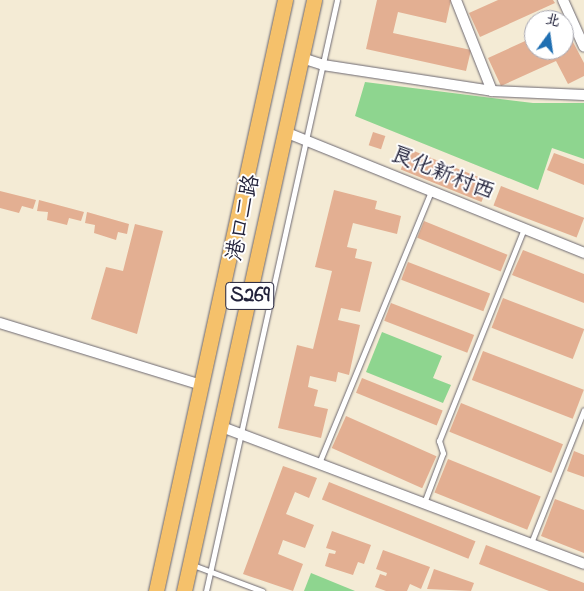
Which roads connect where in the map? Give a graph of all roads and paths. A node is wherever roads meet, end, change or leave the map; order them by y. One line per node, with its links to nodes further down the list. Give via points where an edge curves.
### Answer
1 (285, 0): 17 (main road, 港口二路 / S269)
2 (314, 0): 7 (main road, 港口二路 / S269)
3 (337, 0): 8 (lane)
4 (456, 0): 9 (street)
5 (563, 0): 6 (street)
6 (584, 47)
7 (302, 58): 8 (street); 11 (main road, 港口二路 / S269)
8 (323, 65): 9 (street); 12 (lane)
9 (492, 91): 10 (street)
10 (584, 95)
11 (285, 132): 12 (street, 良化新村西); 19 (main road, 港口二路 / S269)
12 (306, 140): 13 (street, 良化新村西); 20 (lane)
13 (431, 191): 14 (street, 良化新村西); 21 (lane)
14 (524, 229): 15 (street, 良化新村西); 22 (lane, via 439,441 443,453)
15 (584, 253)
16 (0, 323): 17 (street)
17 (201, 385): 24 (main road, 港口二路 / S269)
18 (584, 410): 23 (lane)
19 (222, 427): 20 (street); 25 (main road, 港口二路 / S269)
20 (241, 434): 21 (street); 27 (lane)
21 (319, 464): 22 (street)
22 (424, 503): 23 (street)
23 (530, 544): 26 (street)
24 (165, 554): 25 (main road); 28 (main road, 港口二路 / S269)
25 (190, 562): 27 (lane); 29 (main road, 港口二路 / S269)
26 (584, 564)
27 (211, 570): 30 (lane); 31 (lane)
28 (156, 591)
29 (184, 591)
30 (206, 591)
31 (262, 591)

